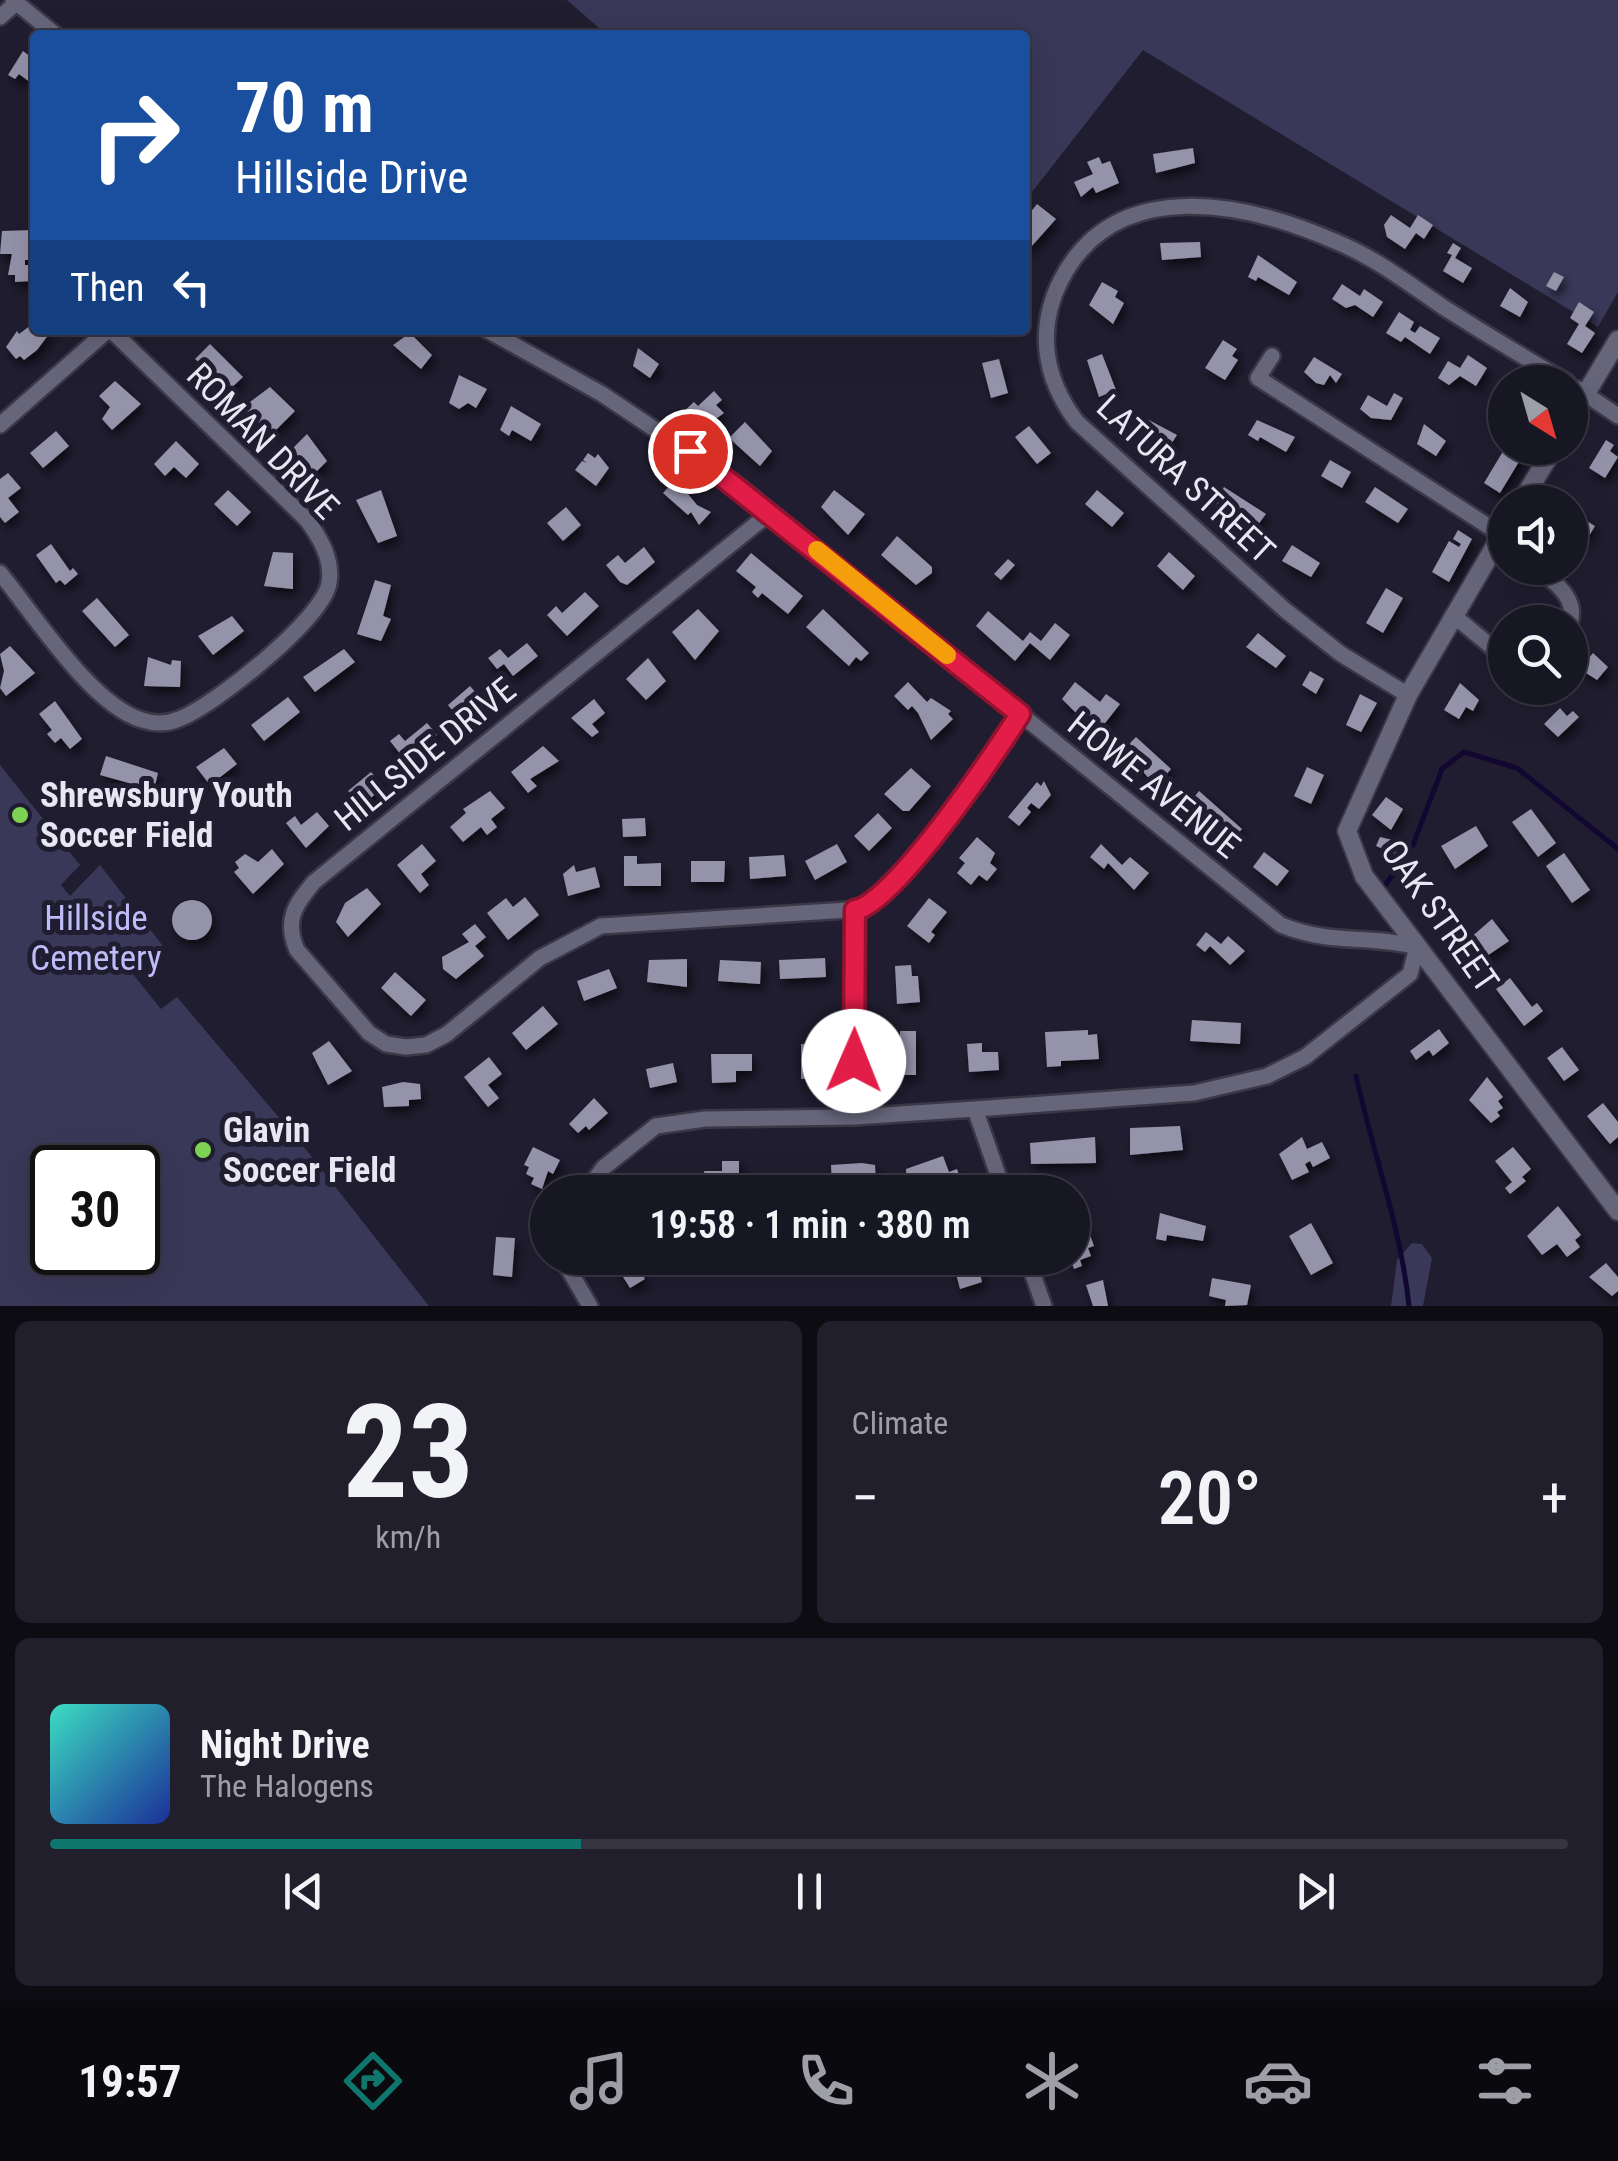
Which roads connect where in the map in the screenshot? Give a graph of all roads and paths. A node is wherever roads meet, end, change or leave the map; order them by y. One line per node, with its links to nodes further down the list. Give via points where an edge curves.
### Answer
1 (14, 1): 2 (street); 3 (street)
2 (0, 17)
3 (50, 30)
4 (104, 335): 13 (street)
5 (115, 335): 17 (street, ROMAN DRIVE, via 307,520 327,558 325,596 309,618 210,702 179,720 152,722 112,704)
6 (497, 335): 14 (street, HOWE AVENUE, via 667,434)
7 (1618, 340): 10 (street)
8 (1272, 356): 15 (street, via 1258,378)
9 (1538, 365): 22 (street, LATURA STREET, via 1340,243 1236,211 1185,206 1133,212 1088,243 1058,286 1046,356 1076,422 1284,610)
10 (1588, 372)
11 (1588, 396): 12 (street, LATURA STREET)
12 (1618, 416)
13 (0, 424)
14 (771, 512): 23 (street, HOWE AVENUE); 24 (street, HILLSIDE DRIVE, via 314,882 290,917 290,933 369,1034 406,1047 447,1034 540,958 602,926)
15 (1488, 524)
16 (1488, 559): 20 (street, OAK STREET)
17 (0, 573)
18 (1555, 585): 19 (street)
19 (1571, 605)
20 (1453, 614): 21 (street); 22 (street, OAK STREET)
21 (1488, 644)
22 (1408, 695): 25 (street, OAK STREET, via 1346,831 1364,876)
23 (1020, 714): 24 (street, via 977,782 878,899); 25 (street, HOWE AVENUE, via 1281,925 1325,940 1390,940)
24 (855, 910): 27 (street)
25 (1416, 948): 26 (street, via 1410,974 1305,1057 1267,1076 1194,1093); 30 (street, OAK STREET)
26 (975, 1109): 27 (street); 29 (street)
27 (854, 1117): 28 (street, via 656,1126)
28 (599, 1175)
29 (998, 1175)
30 (1618, 1211)
31 (572, 1275): 33 (street)
32 (1033, 1275): 34 (street)
33 (590, 1306)
34 (1044, 1306)

